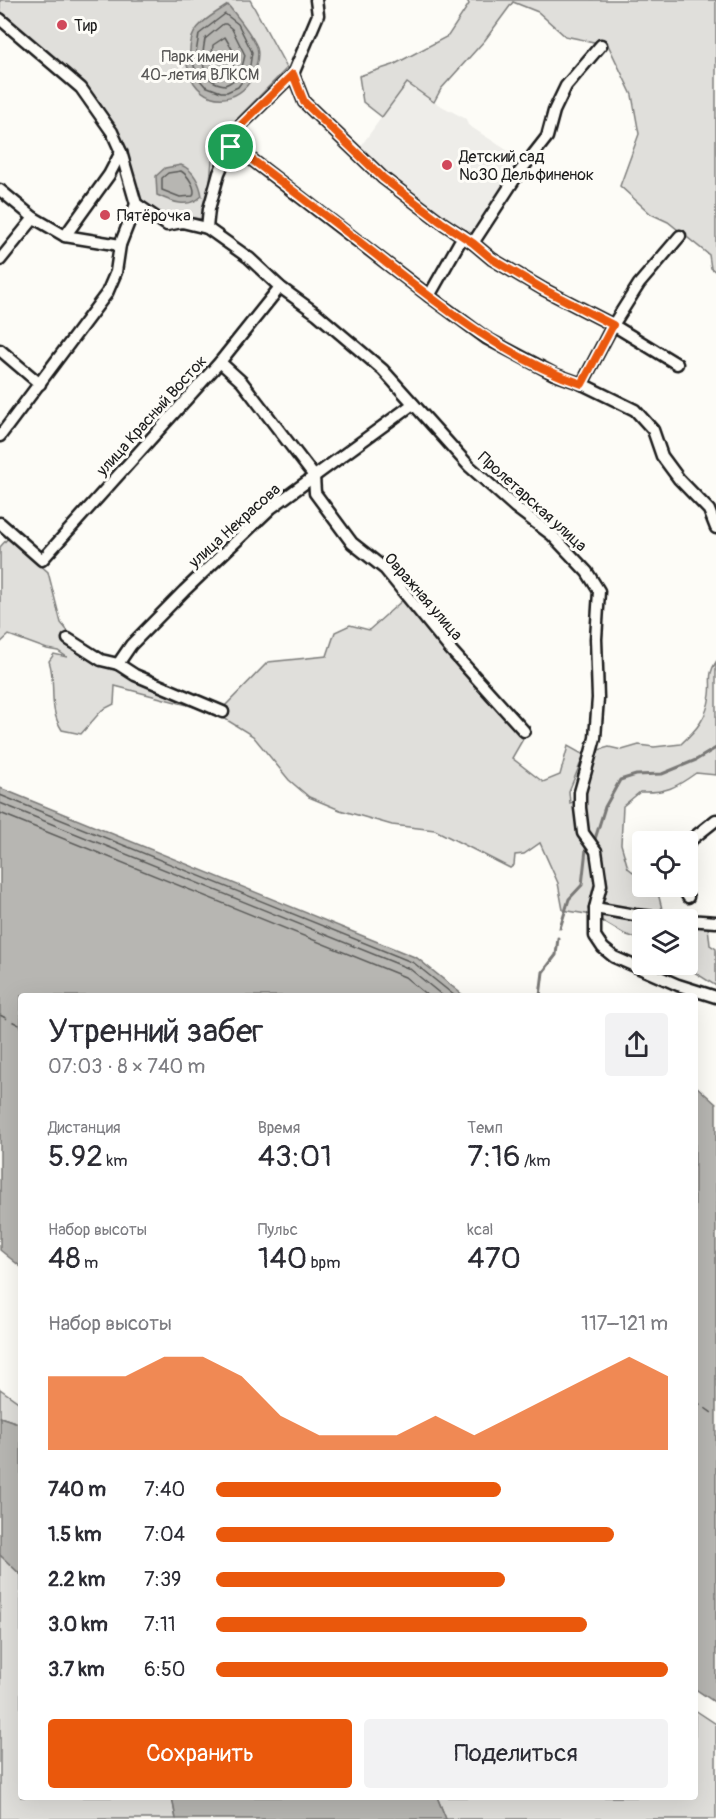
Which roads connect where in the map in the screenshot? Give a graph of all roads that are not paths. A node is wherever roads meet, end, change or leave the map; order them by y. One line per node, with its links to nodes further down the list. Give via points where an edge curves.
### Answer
1 (316, 0): 4 (street, via 318,15)
2 (0, 19): 6 (street, via 81,88)
3 (601, 45): 14 (street, via 566,86 547,137)
4 (293, 74): 5 (street, via 240,126); 12 (street, via 304,102 383,178)
5 (231, 147): 10 (street, via 217,182); 18 (street)
6 (121, 152): 8 (street); 11 (street, via 109,176)
7 (0, 190): 9 (street)
8 (136, 204): 10 (street, via 167,225 182,222); 15 (street)
9 (34, 218): 11 (street); 16 (street)
10 (207, 228): 17 (street, Пролетарская улица, via 249,258)
11 (65, 236): 15 (street)
12 (463, 236): 14 (street); 18 (street)
13 (680, 236): 19 (street, via 639,284)
14 (473, 243): 19 (street, via 512,271)
15 (120, 245): 23 (street, via 116,272 107,293)
16 (0, 260)
17 (280, 287): 21 (street, улица Красный Восток); 25 (street, Пролетарская улица, via 383,370)
18 (429, 296): 24 (street, via 486,338 554,374)
19 (613, 325): 22 (street); 24 (street)
20 (0, 350): 23 (street)
21 (220, 362): 27 (street, Овражная улица, via 242,382); 28 (street, улица Красный Восток, via 42,560)
22 (677, 364)
23 (40, 384): 26 (street)
24 (582, 384): 29 (street, via 634,410 653,429 662,456 709,510)
25 (413, 404): 27 (street, улица Некрасова); 36 (street, Пролетарская улица, via 469,466 552,535 587,572 599,591 595,738 580,792 584,833 596,851 601,885)
26 (0, 436)
27 (314, 476): 31 (street, улица Некрасова, via 271,508 184,591); 33 (street, Овражная улица, via 315,493 352,543 385,569)
28 (0, 523)
29 (716, 528)
30 (68, 639): 31 (street, via 101,660)
31 (117, 663): 32 (street, via 135,675)
32 (223, 712)
33 (524, 731)
34 (716, 820): 35 (street)
35 (698, 834)
36 (596, 908): 37 (street); 40 (street, Пролетарская улица, via 595,936 614,957)
37 (632, 915)
38 (698, 921): 39 (street)
39 (716, 922)
40 (716, 997)

